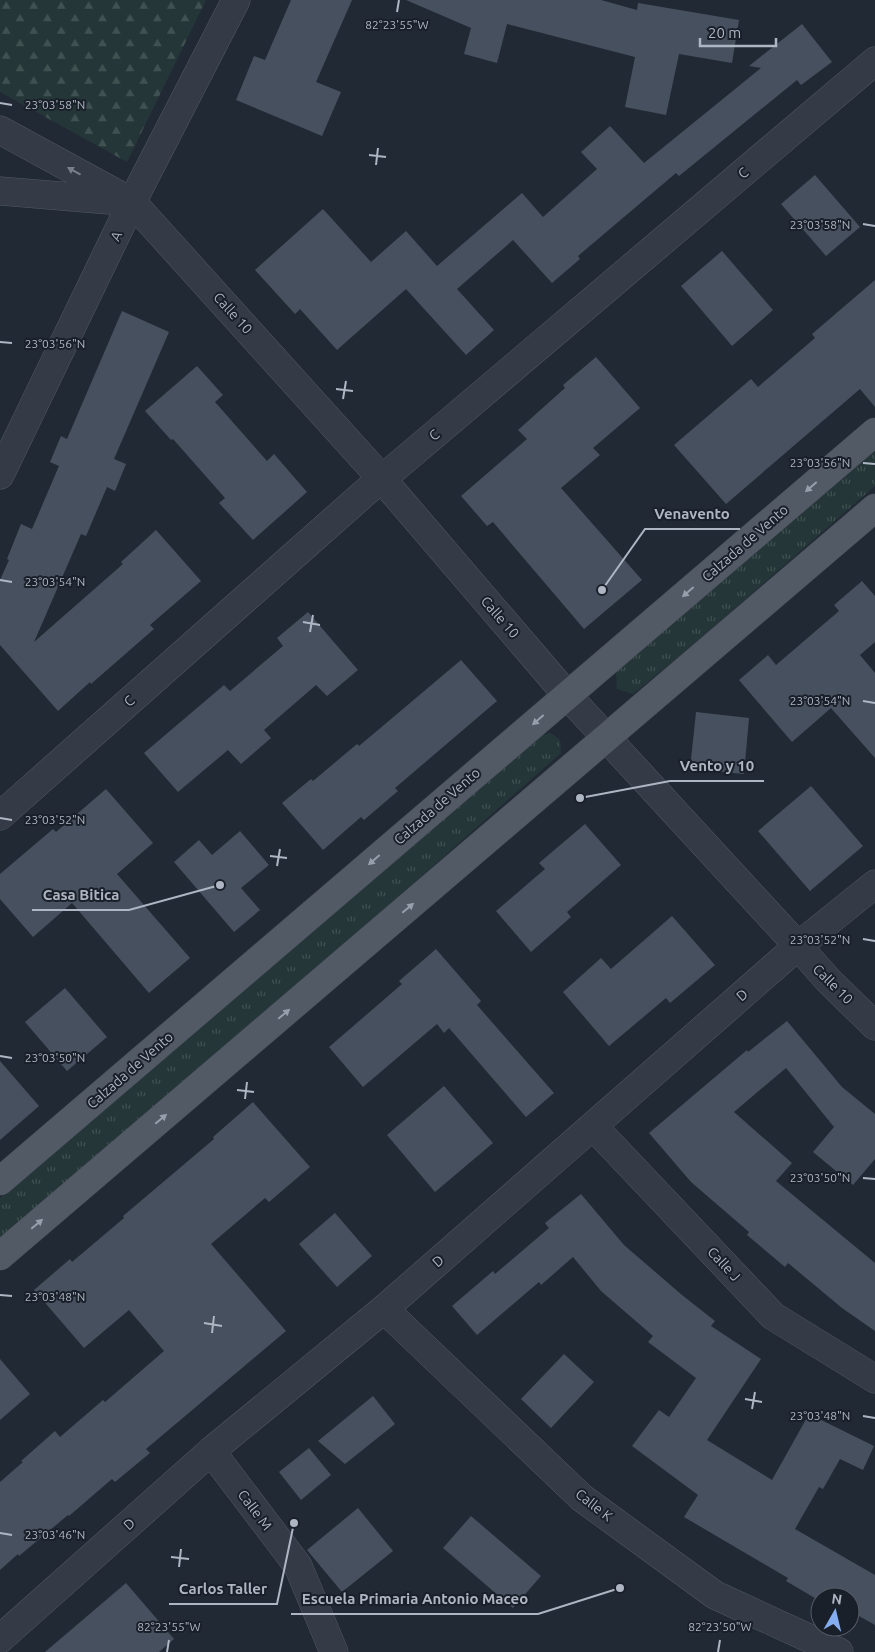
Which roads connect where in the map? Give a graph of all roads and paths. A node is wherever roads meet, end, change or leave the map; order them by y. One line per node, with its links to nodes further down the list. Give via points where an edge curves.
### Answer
1 (236, 0): 5 (street, A)
2 (875, 61): 8 (street, C)
3 (0, 130): 5 (street, Calle 10, one-way to 3)
4 (0, 191): 5 (street)
5 (132, 202): 7 (street, A); 8 (street, Calle 10)
6 (875, 432): 10 (main road, Calzada de Vento, one-way to 10)
7 (0, 475)
8 (382, 479): 10 (street, Calle 10); 12 (street, C)
9 (875, 508): 11 (main road)
10 (567, 695): 11 (street, Calle 10); 17 (main road, Calzada de Vento, one-way to 17)
11 (607, 739): 14 (street, Calle 10); 18 (main road, one-way to 11)
12 (0, 816)
13 (875, 884): 14 (street, D)
14 (798, 946): 15 (street, Calle 10); 16 (street, D)
15 (875, 1026)
16 (593, 1126): 19 (street, D); 20 (street, Calle J, via 773,1316)
17 (0, 1181)
18 (0, 1256)
19 (384, 1309): 21 (street, D); 24 (street, Calle K, via 582,1498 715,1596)
20 (875, 1379)
21 (212, 1451): 22 (street, D); 23 (street, Calle M, via 298,1566)
22 (0, 1638)
23 (334, 1652)
24 (839, 1652)

